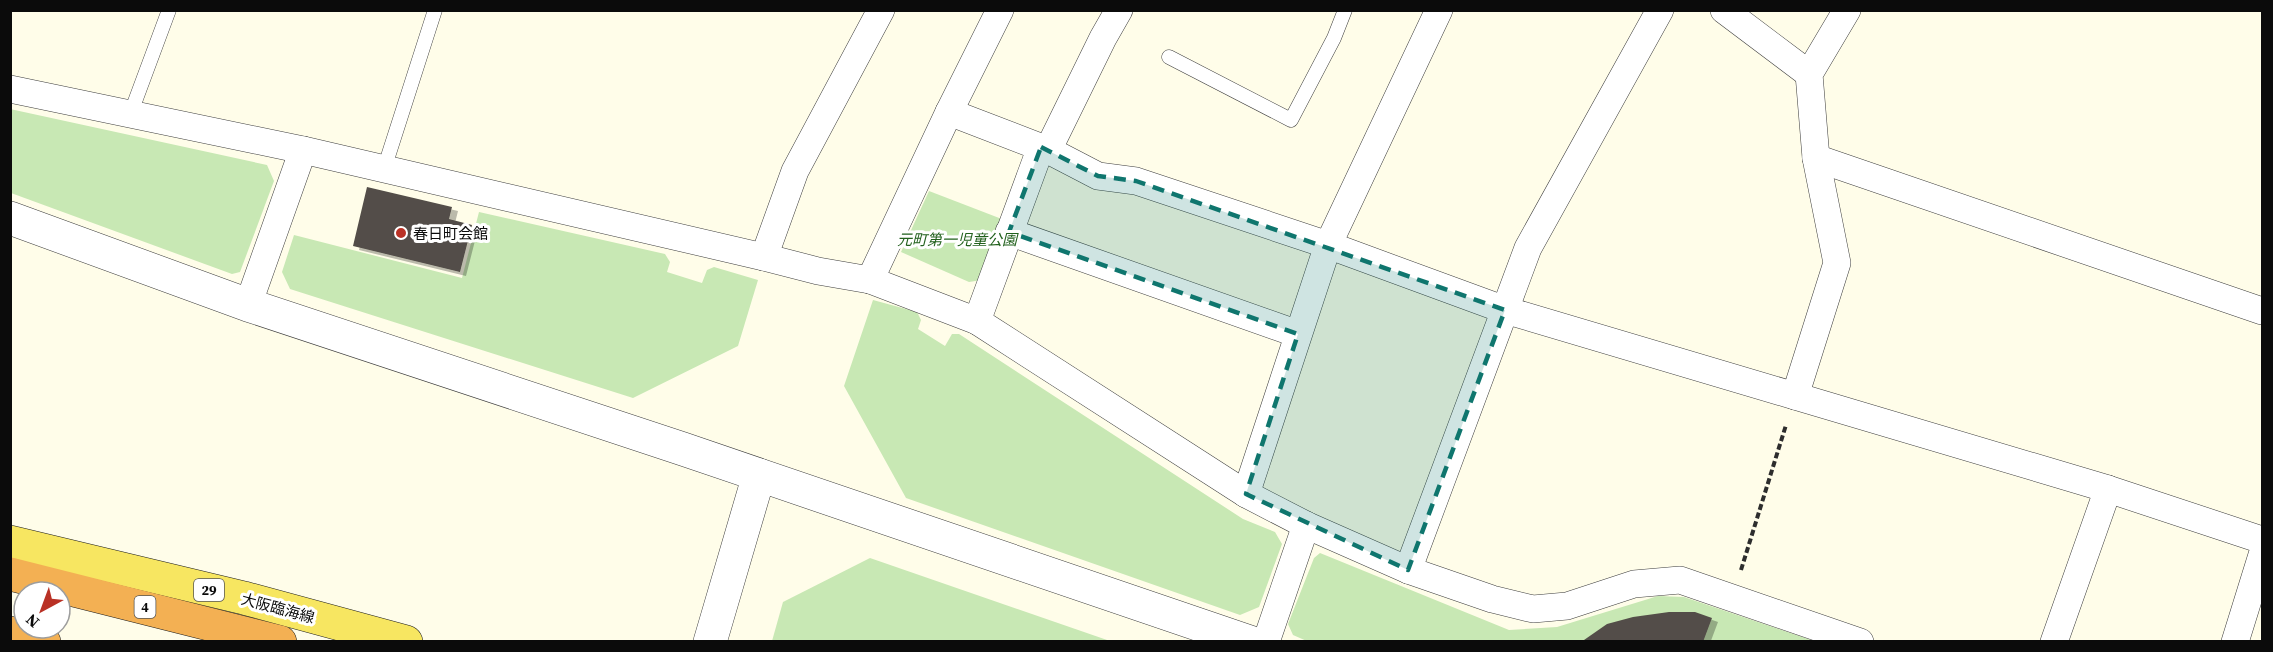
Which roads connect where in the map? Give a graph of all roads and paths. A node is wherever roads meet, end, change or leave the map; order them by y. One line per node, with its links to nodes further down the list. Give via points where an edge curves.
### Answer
1 (169, 10): 15 (lane)
2 (435, 10): 19 (lane)
3 (881, 10): 23 (street, via 795,171)
4 (1000, 10): 14 (street)
5 (1119, 10): 16 (street)
6 (1345, 10): 11 (lane, via 1291,120)
7 (1438, 10): 22 (street)
8 (1724, 10): 12 (street)
9 (1847, 10): 12 (street)
10 (1656, 12): 26 (street, via 1528,248)
11 (1168, 57)
12 (1809, 74): 18 (street)
13 (10, 89): 15 (street)
14 (949, 112): 16 (street); 24 (street)
15 (130, 115): 17 (street)
16 (1044, 149): 21 (street); 22 (street, via 1098,176 1136,181)
17 (303, 150): 19 (street); 25 (street)
18 (1816, 158): 27 (street); 30 (street, via 1837,263)
19 (384, 169): 23 (street)
20 (10, 218): 25 (street)
21 (1009, 232): 28 (street); 29 (street)
22 (1328, 245): 26 (street); 29 (street)
23 (764, 257): 24 (street)
24 (870, 280): 28 (street)
25 (248, 305): 31 (street)
26 (1505, 310): 30 (street); 38 (street)
27 (2262, 311)
28 (977, 321): 33 (street)
29 (1298, 334): 33 (street)
30 (1795, 396): 32 (street); 40 (path)
31 (759, 475): 45 (street); 46 (street)
32 (2108, 489): 35 (street); 49 (street)
33 (1246, 494): 34 (street)
34 (1306, 525): 38 (street); 47 (street)
35 (2262, 540)
36 (10, 542): 44 (main road, 大阪臨海線 / 29)
37 (2262, 555): 50 (street)
38 (1408, 570): 40 (street, via 1533,609 1567,606 1635,584 1680,580)
39 (10, 574): 43 (highway, 4)
40 (1732, 597): 48 (street)
41 (10, 633): 42 (highway)
42 (44, 642)
43 (280, 642)
44 (406, 642)
45 (710, 642)
46 (1250, 642)
47 (1266, 642)
48 (1860, 642)
49 (2054, 642)
50 (2235, 642)

